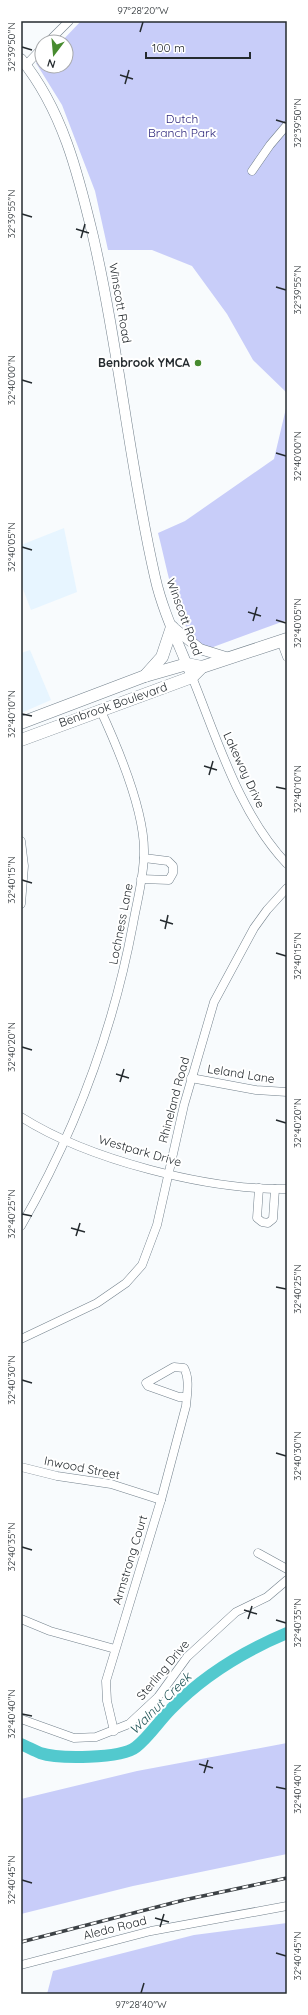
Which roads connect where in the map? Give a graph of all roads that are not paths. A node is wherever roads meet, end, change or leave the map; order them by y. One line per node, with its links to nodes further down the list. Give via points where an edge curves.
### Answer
1 (68, 21): 2 (street)
2 (56, 34)
3 (34, 54): 4 (street)
4 (23, 62): 7 (main road, Winscott Road, via 41,88 63,131 78,172 103,279 155,578)
5 (287, 125): 6 (street)
6 (252, 171)
7 (172, 627): 10 (main road, via 200,649); 11 (main road, Winscott Road); 13 (highway, via 162,657)
8 (284, 640): 9 (street); 10 (highway, Benbrook Boulevard)
9 (287, 657)
10 (229, 658): 12 (highway, Benbrook Boulevard)
11 (187, 664): 12 (highway, Benbrook Boulevard); 13 (highway, Benbrook Boulevard); 14 (main road, Winscott Road)
12 (202, 667): 14 (highway, Benbrook Boulevard)
13 (145, 676): 16 (highway, Benbrook Boulevard)
14 (192, 677): 15 (highway, Benbrook Boulevard); 20 (street, Lakeway Drive, via 214,733 256,825)
15 (100, 709): 17 (highway, Benbrook Boulevard); 19 (street, Lochness Lane, via 137,804)
16 (21, 723)
17 (21, 740)
18 (21, 841): 23 (street, via 24,866)
19 (144, 858): 21 (street, Lochness Lane); 21 (street, via 168,860 173,866 173,873 169,880)
20 (287, 864)
21 (141, 879): 27 (street, Lochness Lane, via 122,981 109,1025)
22 (287, 888): 24 (street, Rhineland Road, via 254,928 222,986 214,1002)
23 (21, 904)
24 (191, 1078): 25 (street, Leland Lane, via 256,1090); 28 (street, Rhineland Road)
25 (287, 1092)
26 (21, 1117): 27 (street, Westpark Drive)
27 (65, 1140): 28 (street, Westpark Drive, via 138,1166); 32 (street, Lochness Lane, via 42,1190)
28 (168, 1173): 29 (street, Westpark Drive); 33 (street, Rhineland Road, via 151,1244 134,1276 97,1303)
29 (259, 1188): 30 (street, Westpark Drive); 30 (street, via 257,1218 268,1223 273,1219)
30 (275, 1189): 31 (street, Westpark Drive)
31 (287, 1189)
32 (21, 1226)
33 (21, 1339)
34 (186, 1397): 34 (street, Armstrong Court, via 148,1386 146,1383 179,1366 184,1368 188,1375); 36 (street, Armstrong Court, via 186,1406)
35 (21, 1467): 36 (street, Inwood Street, via 57,1476 111,1484)
36 (161, 1500): 41 (street, Armstrong Court)
37 (258, 1553): 38 (street)
38 (287, 1569)
39 (287, 1580): 43 (street, Sterling Drive, via 267,1597 236,1612 187,1657 158,1697 128,1724)
40 (21, 1619): 41 (street, via 50,1631)
41 (115, 1649): 43 (street, Armstrong Court, via 106,1681 107,1701)
42 (21, 1719): 43 (street, Sterling Drive, via 74,1738 96,1737)
43 (114, 1731)
44 (287, 1906): 45 (street, Aledo Road, via 151,1931)
45 (21, 1965)

